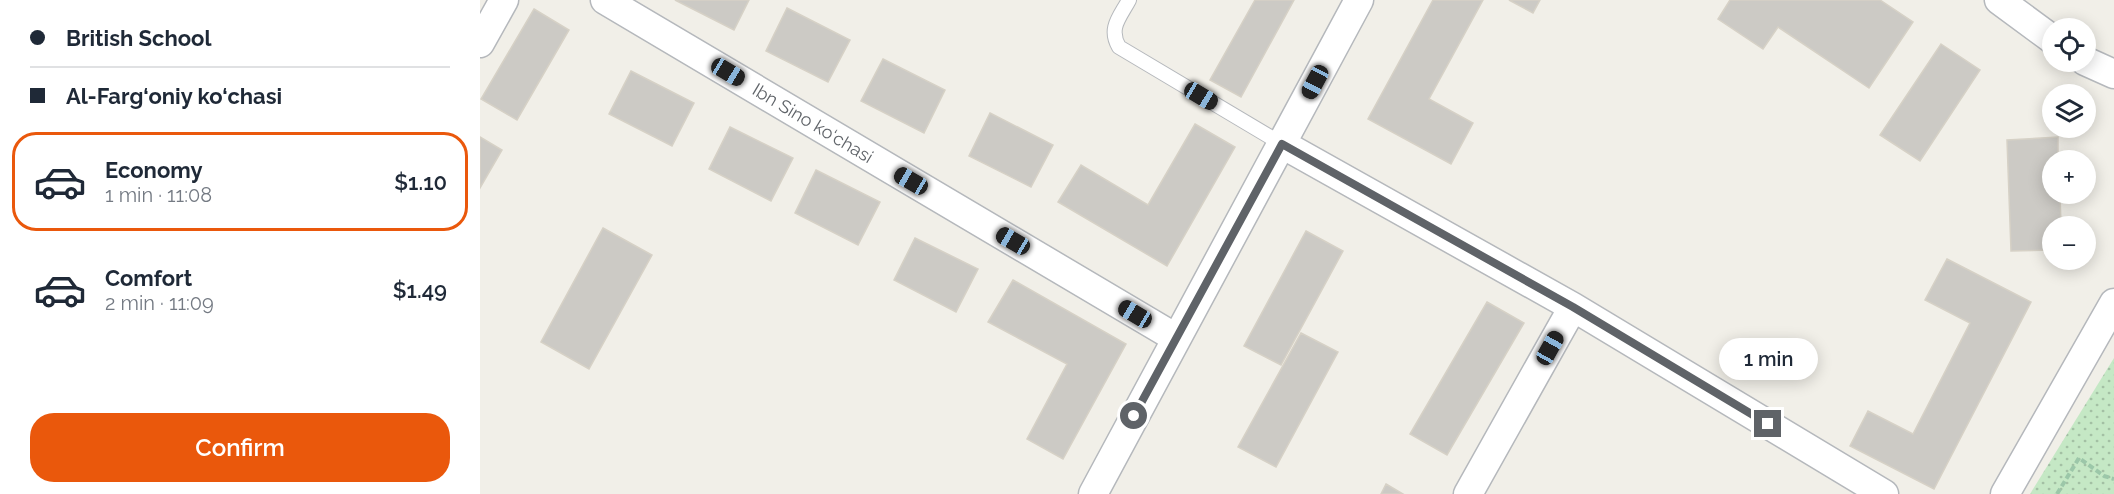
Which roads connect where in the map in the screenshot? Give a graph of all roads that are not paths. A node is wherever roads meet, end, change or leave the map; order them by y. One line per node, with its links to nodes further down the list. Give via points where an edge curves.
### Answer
1 (504, 0): 7 (street)
2 (605, 0): 13 (street, Ibn Sino ko‘chasi)
3 (1128, 0): 10 (lane, via 1113,33 1119,47)
4 (1359, 0): 10 (street)
5 (1999, 0): 6 (street)
6 (2042, 32)
7 (480, 43)
8 (2096, 67): 9 (street)
9 (2114, 74)
10 (1282, 144): 12 (street); 13 (street)
11 (2114, 303): 17 (street)
12 (1573, 307): 15 (street); 16 (street)
13 (1176, 338): 14 (street)
14 (1093, 494)
15 (1468, 494)
16 (1884, 494)
17 (2005, 494)

